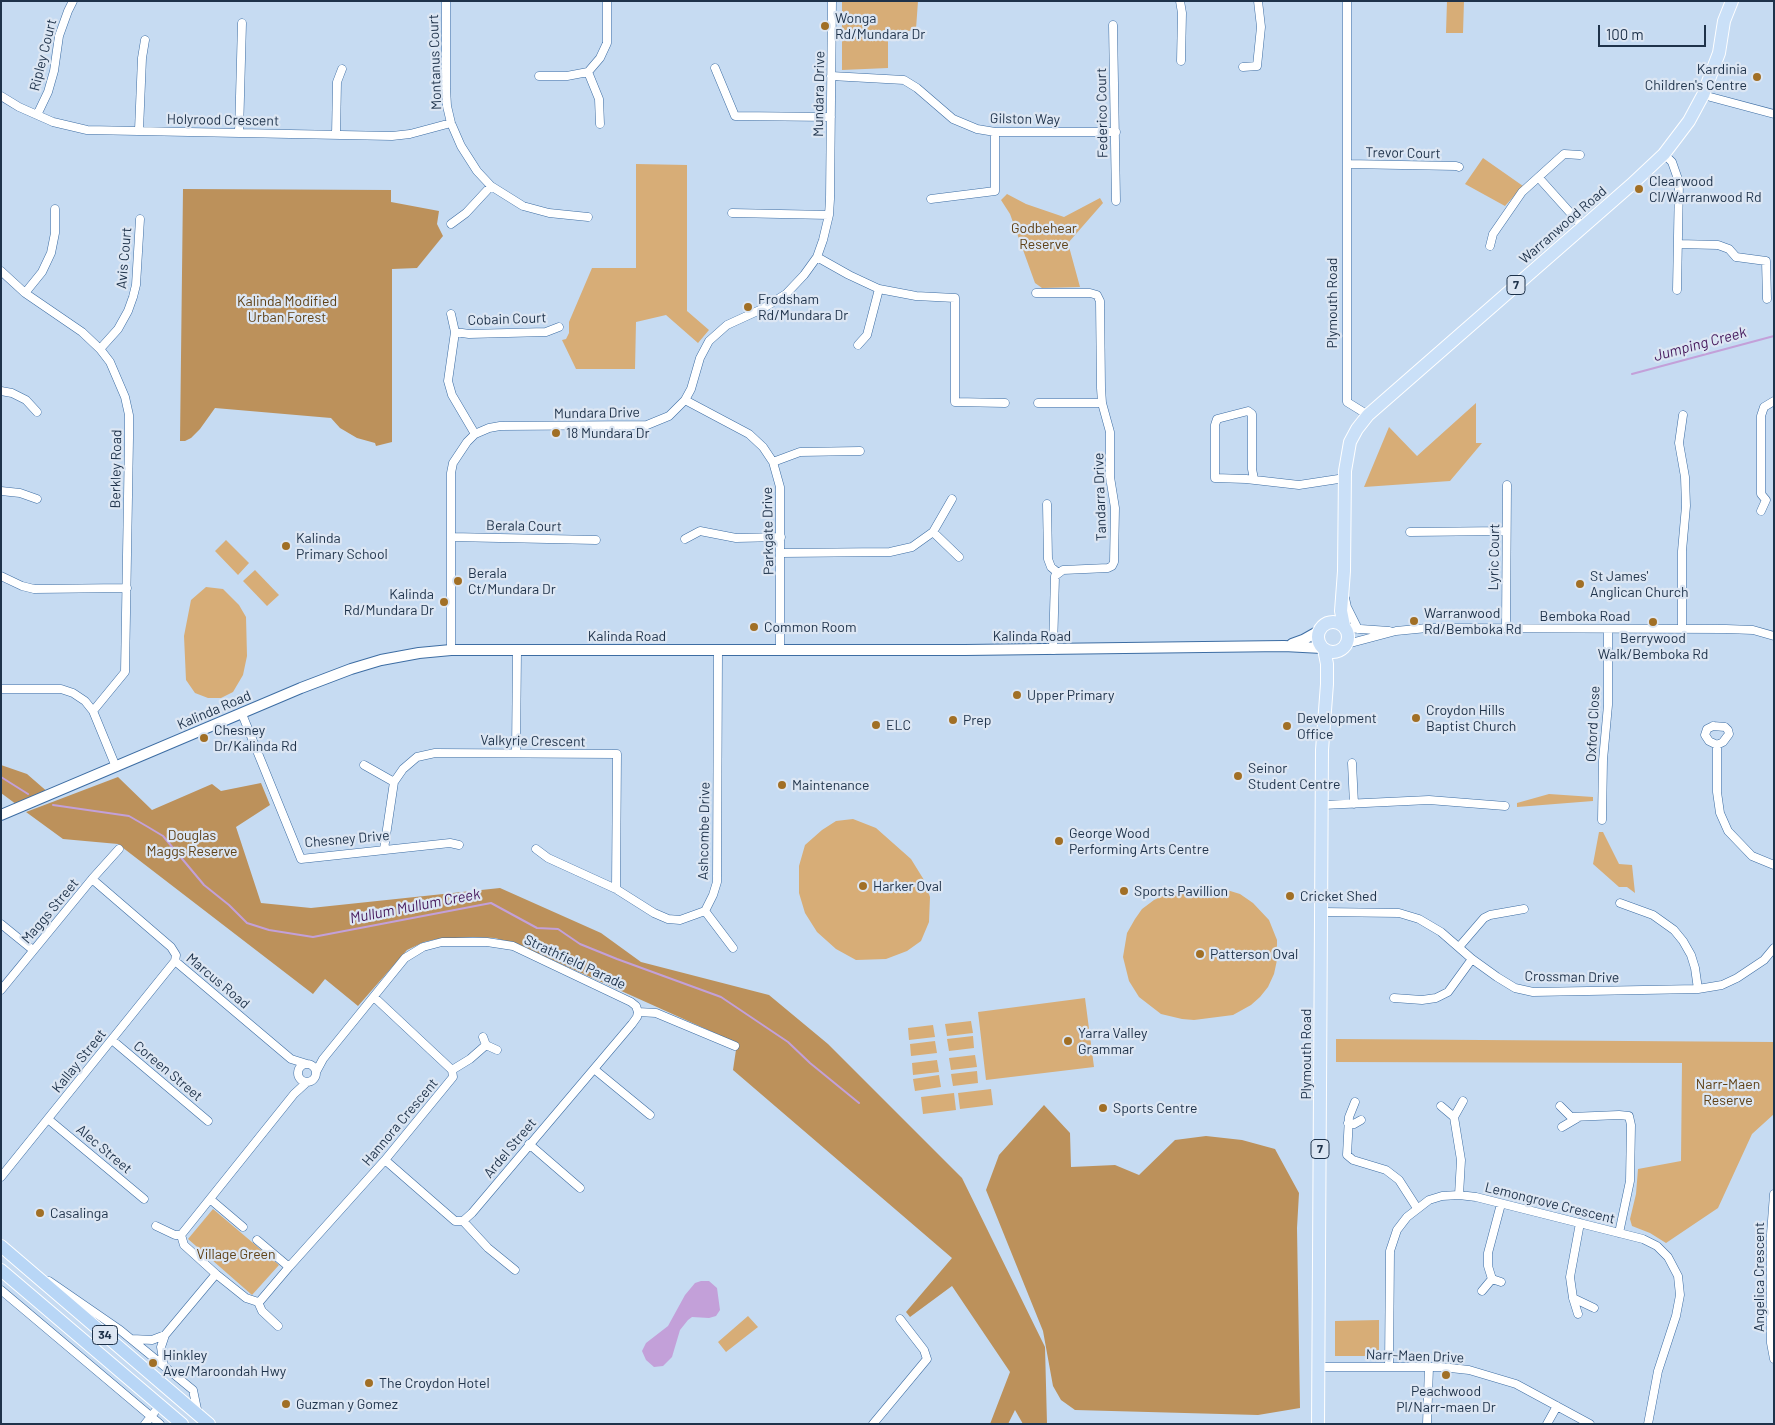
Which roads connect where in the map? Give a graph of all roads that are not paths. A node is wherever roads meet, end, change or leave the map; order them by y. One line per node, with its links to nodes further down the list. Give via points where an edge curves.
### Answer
1 (73, 1): 24 (street, Ripley Court, via 59,36 48,92)
2 (446, 1): 26 (street, Montanus Court, via 446,88)
3 (607, 1): 18 (street, via 607,43)
4 (832, 1): 20 (street, Mundara Drive)
5 (1180, 1): 14 (street)
6 (1258, 1): 15 (street, via 1261,27 1257,66)
7 (1347, 1): 35 (street, Plymouth Road)
8 (1723, 1): 10 (main road, Warranwood Road / 7)
9 (1732, 1): 10 (main road, Warranwood Road / 7)
10 (1724, 21): 21 (main road, Warranwood Road / 7, via 1719,53)
11 (242, 23): 31 (street)
12 (1113, 25): 30 (street, Federico Court)
13 (145, 40): 28 (street)
14 (1181, 61)
15 (1243, 67)
16 (715, 68): 25 (street, via 735,116)
17 (342, 69): 32 (street, via 336,82)
18 (588, 72): 19 (street); 27 (street, via 599,99)
19 (539, 76)
20 (831, 76): 25 (street, Mundara Drive); 29 (street, Gilston Way, via 904,80 958,123)
21 (1703, 95): 23 (street); 33 (main road, Warranwood Road / 7, via 1689,121)
22 (3, 101): 24 (street, Holyrood Crescent)
23 (1774, 114)
24 (37, 115): 28 (street, Holyrood Crescent, via 73,128)
25 (831, 117): 43 (street, Mundara Drive)
26 (450, 123): 32 (street, Holyrood Crescent, via 392,136); 38 (street, Montanus Court, via 461,146)
27 (600, 124)
28 (139, 130): 31 (street, Holyrood Crescent)
29 (995, 132): 30 (street, Gilston Way); 39 (street, via 995,191)
30 (1116, 132): 40 (street, Federico Court)
31 (239, 133): 32 (street, Holyrood Crescent)
32 (336, 135)
33 (1664, 154): 47 (main road, Warranwood Road / 7); 48 (street, via 1672,162 1679,182)
34 (1580, 155): 37 (street, via 1564,154)
35 (1347, 164): 36 (street, Trevor Court); 69 (street, Plymouth Road, via 1348,402)
36 (1459, 167)
37 (1539, 178): 47 (street); 49 (street, via 1522,192 1493,234)
38 (490, 186): 44 (street, Montanus Court, via 523,206 565,216); 46 (street, via 466,213)
39 (932, 199)
40 (1116, 201)
41 (55, 209): 55 (street, via 52,253)
42 (732, 213): 43 (street)
43 (829, 215): 50 (street, Mundara Drive)
44 (588, 217)
45 (140, 219): 61 (street, Avis Court, via 133,298 118,329)
46 (451, 224)
47 (1583, 227): 69 (main road, Warranwood Road / 7)
48 (1678, 244): 53 (street); 56 (street, via 1718,246 1729,249 1736,257 1766,261)
49 (1490, 246)
50 (817, 257): 52 (street); 63 (street, Mundara Drive, via 786,294 727,325 710,341 700,358)
51 (2, 275): 55 (street, Berkley Road)
52 (879, 289): 60 (street, via 866,334); 65 (street, via 916,296 955,298 955,402)
53 (1677, 290)
54 (1036, 293): 67 (street, Tandarra Drive, via 1097,295 1100,301)
55 (25, 294): 61 (street, Berkley Road, via 82,332)
56 (1766, 300)
57 (451, 314): 59 (street)
58 (559, 327): 59 (street, Cobain Court, via 546,332)
59 (455, 332): 71 (street, via 448,380 452,395)
60 (858, 344)
61 (100, 349): 94 (street, Berkley Road, via 118,378 129,415)
62 (1, 391): 68 (street, via 26,400)
63 (685, 400): 71 (street, Mundara Drive, via 669,416 646,426 500,426); 73 (street, Parkgate Drive, via 748,434 763,447)
64 (1774, 402): 81 (street, via 1764,407 1761,416 1761,494 1766,500)
65 (1005, 403)
66 (1038, 403): 67 (street)
67 (1102, 403): 91 (street, Tandarra Drive, via 1110,432 1110,477 1115,508 1114,562 1108,568)
68 (37, 412)
69 (1368, 415): 74 (main road, 7, via 1350,442)
70 (1683, 415): 99 (street, via 1679,443 1686,506 1682,552)
71 (475, 434): 85 (street, via 453,463)
72 (860, 451): 73 (street, via 800,452)
73 (773, 462): 86 (street, Parkgate Drive, via 780,487)
74 (1345, 478): 75 (street, via 1299,485); 93 (main road, 7)
75 (1254, 479): 75 (street, via 1252,414 1248,411 1217,419 1215,478)
76 (1507, 485): 82 (street, Lyric Court)
77 (1, 491): 78 (street)
78 (37, 499)
79 (952, 499): 83 (street)
80 (1047, 504): 91 (street, via 1048,559)
81 (1761, 511)
82 (1506, 531): 84 (street); 97 (street, Lyric Court)
83 (933, 532): 89 (street, via 912,547 890,552); 90 (street)
84 (1410, 532)
85 (451, 537): 88 (street, Berala Court); 106 (street)
86 (781, 537): 87 (street, via 736,538 700,531); 89 (street, Parkgate Drive)
87 (686, 539)
88 (596, 540)
89 (781, 553): 108 (street, Parkgate Drive)
90 (959, 557)
91 (1058, 573): 109 (street, via 1054,579)
92 (1, 576): 94 (street, via 34,589)
93 (1343, 587): 95 (main road, 7); 96 (main road, 7, via 1341,611)
94 (127, 588): 113 (street, Berkley Road, via 125,672)
95 (1324, 627): 96 (main road, via 1334,622); 102 (street, Kalinda Road, via 1303,640); 105 (main road, 7, via 1318,640)
96 (1349, 628): 100 (street, Bemboka Road); 104 (main road, 7)
97 (1506, 628): 98 (street, Bemboka Road); 100 (street, Bemboka Road)
98 (1608, 629): 99 (street, Bemboka Road); 125 (street, Oxford Close)
99 (1682, 629): 101 (street, Bemboka Road, via 1753,630)
100 (1396, 631): 104 (street, Bemboka Road)
101 (1774, 636)
102 (1284, 646): 103 (street, Kalinda Road); 109 (street, Kalinda Road)
103 (1308, 646): 105 (street, Kalinda Road); 111 (street, via 1319,657)
104 (1344, 647): 105 (main road, via 1332,652); 111 (main road, Plymouth Road / 7)
105 (1323, 648): 111 (main road, Plymouth Road / 7)
106 (451, 650): 107 (street, Kalinda Road); 114 (street, Kalinda Road, via 409,654 351,669)
107 (517, 650): 110 (street, Kalinda Road); 116 (street)
108 (780, 650): 109 (street, Kalinda Road); 110 (street, Kalinda Road)
109 (1053, 650)
110 (718, 651): 135 (street, Ashcombe Drive, via 717,882)
111 (1327, 684): 122 (main road, Plymouth Road / 7, via 1322,743)
112 (1, 689): 113 (street, via 61,689 85,701)
113 (93, 711): 119 (street)
114 (242, 714): 119 (street, Kalinda Road); 128 (street, Chesney Drive, via 301,859)
115 (1717, 745): 130 (street, via 1717,792 1720,813 1728,831 1752,856)
116 (516, 753): 120 (street, Valkyrie Crescent, via 425,754 410,762); 132 (street, Valkyrie Crescent, via 617,754)
117 (1352, 763): 121 (street)
118 (364, 765): 120 (street)
119 (116, 767): 124 (street, Kalinda Road)
120 (394, 782): 128 (street)
121 (1354, 804): 122 (street); 123 (street, via 1428,800)
122 (1323, 805): 136 (main road, Plymouth Road / 7)
123 (1506, 806)
124 (1, 815)
125 (1602, 820)
126 (459, 845): 128 (street, Chesney Drive, via 450,842)
127 (119, 849): 131 (street, Maggs Street)
128 (384, 849)
129 (536, 849): 132 (street, via 548,858)
130 (1774, 865)
131 (92, 879): 141 (street, Maggs Street); 143 (street, Marcus Road, via 171,947 176,955)
132 (616, 889): 135 (street, via 668,918 680,920)
133 (1620, 902): 144 (street, via 1653,916 1674,930 1691,955)
134 (1524, 909): 138 (street, via 1484,918)
135 (705, 911): 139 (street)
136 (1322, 912): 138 (street, Crossman Drive, via 1399,912 1419,919); 210 (main road, Plymouth Road / 7)
137 (1, 924): 141 (street)
138 (1459, 947): 142 (street, Crossman Drive)
139 (733, 948)
140 (1774, 948): 144 (street, Crossman Drive, via 1764,960 1737,978 1722,985)
141 (33, 950): 145 (street, Maggs Street)
142 (1472, 959): 144 (street, Crossman Drive, via 1515,988 1533,992); 147 (street, via 1448,992 1422,1000)
143 (175, 961): 149 (street, Kallay Street); 152 (street, Marcus Road)
144 (1698, 989)
145 (1, 990)
146 (374, 997): 148 (street, Strathfield Parade, via 405,958 423,947 442,942 488,942 513,946 631,1002); 153 (street, Strathfield Parade); 156 (street, Hannora Crescent)
147 (1394, 998)
148 (638, 1012): 150 (street, via 656,1013); 155 (street, Ardel Street, via 632,1024)
149 (112, 1040): 168 (street, Kallay Street); 170 (street, Coreen Street)
150 (735, 1046)
151 (497, 1050): 156 (street, via 484,1041 470,1059)
152 (291, 1059): 154 (street, Marcus Road); 158 (street, Marcus Road)
153 (323, 1059): 154 (street); 157 (street, Strathfield Parade)
154 (308, 1064): 157 (street); 158 (street, via 301,1066)
155 (594, 1069): 165 (street); 173 (street, Ardel Street)
156 (452, 1070): 174 (street, Hannora Crescent, via 453,1078)
157 (316, 1072): 159 (street, via 315,1078)
158 (298, 1075): 159 (street); 160 (street)
159 (306, 1083): 160 (street)
160 (294, 1094): 180 (street)
161 (1463, 1101): 166 (street)
162 (1355, 1102): 171 (street)
163 (1441, 1106): 166 (street)
164 (1560, 1106): 167 (street, via 1571,1117)
165 (650, 1115)
166 (1454, 1117): 178 (street, via 1461,1160)
167 (1579, 1117): 172 (street); 187 (street, via 1630,1116 1630,1180)
168 (48, 1119): 175 (street, Kallay Street); 179 (street, Alec Street)
169 (1360, 1120): 171 (street)
170 (208, 1121)
171 (1348, 1123): 182 (street, via 1347,1155 1350,1159 1386,1170 1399,1180)
172 (1562, 1127)
173 (529, 1144): 176 (street); 183 (street, Ardel Street)
174 (385, 1160): 183 (street, via 455,1221); 191 (street, Hannora Crescent)
175 (1, 1177)
176 (580, 1188)
177 (1774, 1194): 208 (street, Angelica Crescent, via 1771,1234)
178 (1459, 1195): 181 (street, Lemongrove Crescent); 182 (street, Lemongrove Crescent, via 1428,1200)
179 (144, 1199)
180 (210, 1199): 186 (street); 188 (street)
181 (1501, 1204): 184 (street, Lemongrove Crescent); 196 (street, via 1488,1253)
182 (1417, 1208): 211 (street, Lemongrove Crescent, via 1397,1230 1390,1251)
183 (464, 1221): 194 (street, via 488,1248)
184 (1580, 1223): 187 (street, Lemongrove Crescent); 200 (street, via 1570,1277)
185 (156, 1226): 188 (street)
186 (243, 1227)
187 (1619, 1233): 226 (street, Lemongrove Crescent, via 1657,1246 1672,1263 1679,1282 1676,1316 1658,1371)
188 (182, 1235): 195 (street, via 184,1245)
189 (257, 1240): 191 (street)
190 (1, 1246): 192 (highway, 34)
191 (289, 1267): 201 (street, Hannora Crescent)
192 (27, 1269): 207 (street, via 56,1285); 215 (highway, 34)
193 (1, 1270): 213 (highway, 34)
194 (515, 1270)
195 (216, 1274): 201 (street, via 246,1298); 206 (street)
196 (1492, 1279): 197 (street); 199 (street)
197 (1501, 1282)
198 (1, 1290): 216 (street)
199 (1482, 1291)
200 (1573, 1298): 202 (street); 203 (street)
201 (258, 1302): 205 (street, via 262,1312)
202 (1594, 1308)
203 (1578, 1314)
204 (900, 1319): 221 (street, via 924,1350 927,1359)
205 (278, 1326)
206 (165, 1335): 207 (street, via 152,1340); 209 (street, via 161,1347)
207 (132, 1339): 209 (street)
208 (1774, 1359)
209 (164, 1366): 215 (street, via 193,1390)
210 (1318, 1367): 211 (street, Narr-Maen Drive); 222 (main road, Plymouth Road / 7)
211 (1389, 1367): 212 (street, Narr-Maen Drive)
212 (1429, 1367): 214 (street, Narr-Maen Drive, via 1470,1370 1499,1378); 223 (street)
213 (161, 1404): 216 (street); 219 (highway, 34)
214 (1557, 1406): 224 (street); 225 (street, Narr-Maen Drive)
215 (198, 1414): 220 (highway, 34)
216 (151, 1417): 217 (street); 218 (street)
217 (146, 1424)
218 (160, 1424)
219 (182, 1424)
220 (209, 1424)
221 (873, 1424)
222 (1318, 1424)
223 (1427, 1424)
224 (1547, 1424)
225 (1590, 1424)
226 (1648, 1424)

